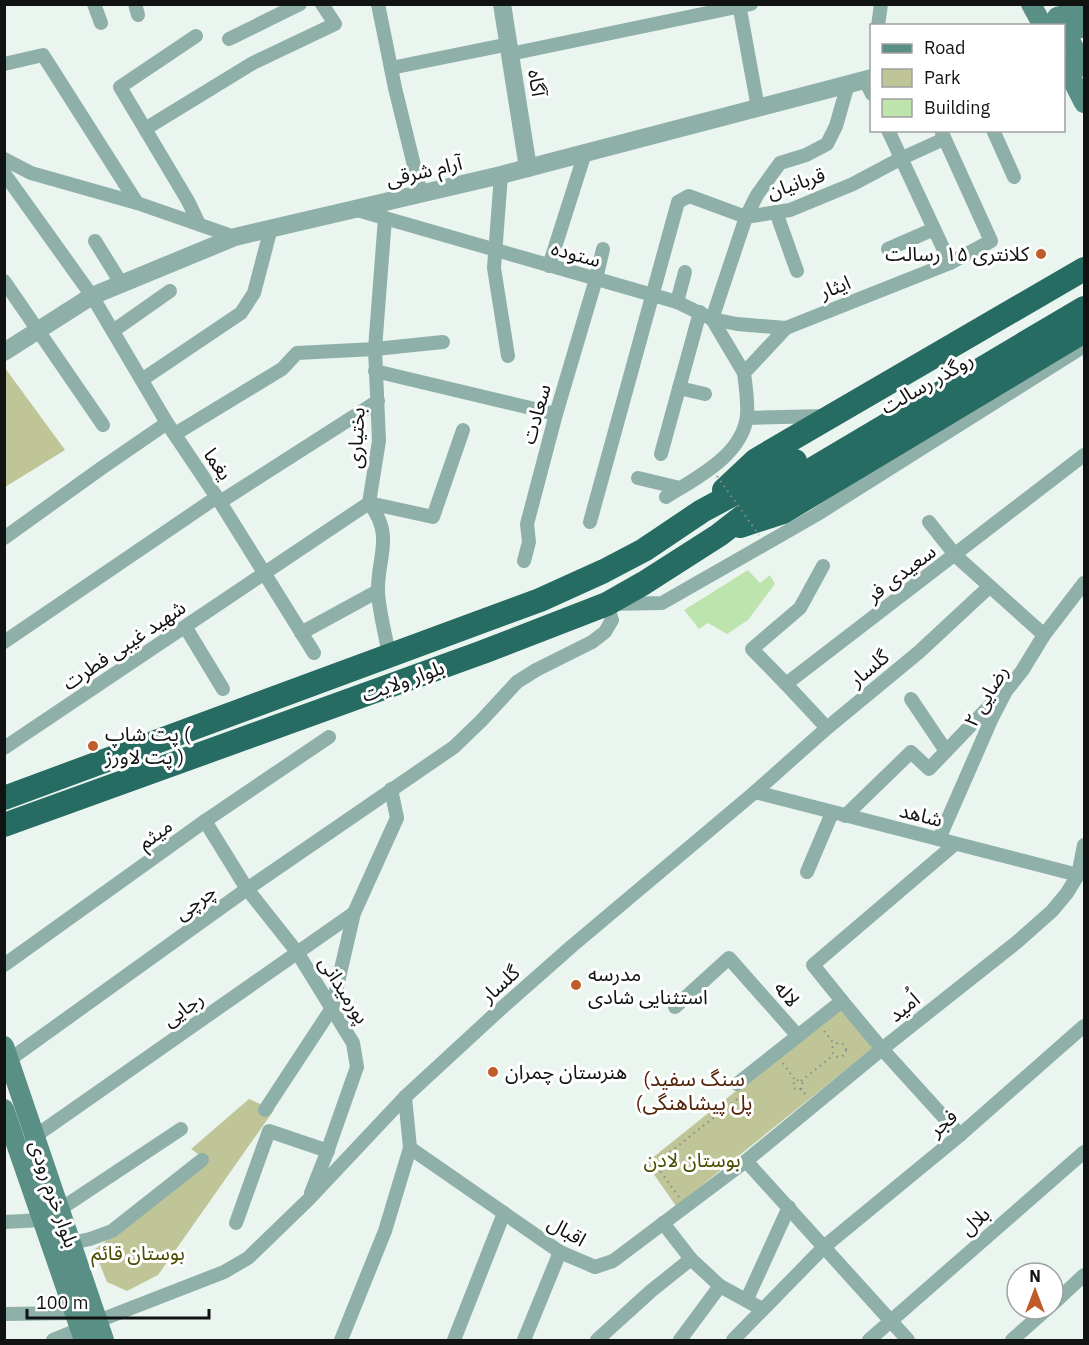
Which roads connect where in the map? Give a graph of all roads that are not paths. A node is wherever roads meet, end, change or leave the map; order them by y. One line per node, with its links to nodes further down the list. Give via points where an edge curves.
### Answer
1 (94, 4): 10 (street)
2 (300, 4): 15 (street)
3 (322, 4): 24 (street, via 335,24 253,63)
4 (378, 4): 20 (street)
5 (502, 4): 16 (street, آگاه)
6 (881, 4): 12 (street)
7 (1031, 4): 11 (main road)
8 (743, 5): 16 (street); 23 (street)
9 (1084, 10): 11 (main road)
10 (101, 23)
11 (1061, 23)
12 (878, 24)
13 (1065, 31): 19 (main road)
14 (196, 36): 24 (street, via 120,87)
15 (229, 39)
16 (509, 49): 20 (street); 31 (street, آگاه)
17 (4, 64): 36 (street, via 43,55)
18 (1065, 66): 22 (main road)
19 (1084, 67)
20 (391, 68): 35 (street)
21 (864, 84): 23 (street, آرام شرقی); 39 (street, via 827,144 780,163)
22 (1084, 103)
23 (758, 108): 28 (street, آرام شرقی)
24 (145, 129): 41 (street)
25 (889, 132): 30 (street)
26 (994, 132): 34 (street)
27 (943, 135): 30 (street, قربانیان); 49 (street, ایثار, via 991,241)
28 (585, 153): 31 (street, آرام شرقی); 50 (street)
29 (4, 159): 36 (street, via 31,173)
30 (900, 159): 38 (street, قربانیان, via 853,184); 43 (street)
31 (528, 168): 33 (street, آرام شرقی)
32 (4, 173): 58 (street, یغما)
33 (501, 175): 35 (street, آرام شرقی); 48 (street)
34 (1014, 177)
35 (421, 194): 37 (street, آرام شرقی)
36 (137, 203): 41 (street)
37 (357, 210): 40 (street, ستوده); 42 (street, آرام شرقی)
38 (776, 212): 39 (street, قربانیان); 51 (street)
39 (746, 216): 59 (street, قربانیان, via 689,196 678,202); 62 (street)
40 (385, 218): 48 (street, ستوده); 69 (street, بختیاری)
41 (199, 224): 44 (street)
42 (271, 228): 44 (street, آرام شرقی); 74 (street, via 254,293 241,313)
43 (934, 229): 47 (street); 49 (street)
44 (235, 237): 56 (street, آرام شرقی)
45 (95, 241): 56 (street)
46 (603, 249): 54 (street, سعادت)
47 (888, 249)
48 (494, 250): 50 (street, ستوده); 71 (street)
49 (950, 263): 63 (street, ایثار)
50 (549, 266): 54 (street, ستوده)
51 (797, 271)
52 (685, 272): 60 (street)
53 (1084, 276): 79 (highway); 87 (highway, روگذر رسالت)
54 (596, 279): 59 (street, ستوده); 78 (street, سعادت)
55 (4, 281): 64 (street)
56 (121, 283): 58 (street, آرام شرقی)
57 (170, 291): 65 (street)
58 (92, 296): 64 (street, آرام شرقی); 65 (street, یغما)
59 (653, 296): 60 (street, ستوده); 93 (street, قربانیان)
60 (677, 302): 62 (street, ستوده)
61 (1084, 308): 87 (highway, روگذر رسالت)
62 (706, 315): 63 (street, ستوده, via 737,324); 73 (street); 75 (street)
63 (786, 328): 73 (street, ایثار)
64 (38, 330): 70 (street, آرام شرقی); 81 (street)
65 (112, 331): 74 (street, یغما)
66 (1084, 331): 95 (highway, via 783,512)
67 (443, 342): 69 (street)
68 (1084, 346): 104 (street, via 816,515 662,603)
69 (375, 349): 72 (street, بختیاری); 82 (street, via 297,353 282,369)
70 (4, 352)
71 (508, 356)
72 (375, 371): 77 (street, بختیاری); 78 (street)
73 (744, 373): 80 (street)
74 (143, 379): 82 (street, یغما)
75 (679, 388): 76 (street); 84 (street)
76 (705, 394)
77 (378, 401): 90 (street); 91 (street, بختیاری, via 379,441)
78 (556, 414): 98 (street, سعادت, via 527,524)
79 (833, 415): 80 (street); 92 (highway, via 756,460)
80 (747, 418): 88 (street, via 720,462)
81 (104, 425)
82 (171, 429): 90 (street, یغما); 96 (street, via 103,466)
83 (463, 430): 91 (street, via 433,517)
84 (661, 454)
85 (1084, 455): 97 (street, سعیدی فر)
86 (638, 478): 88 (street)
87 (773, 483): 92 (highway, بلوار ولایت); 95 (highway, بلوار ولایت)
88 (680, 488): 89 (street)
89 (666, 497)
90 (218, 500): 100 (street, یغما); 108 (street)
91 (369, 503): 100 (street, شهید غیبی فطرت); 103 (street, via 384,540)
92 (702, 511): 110 (highway, بلوار ولایت, via 604,571 540,600)
93 (590, 522)
94 (929, 522): 97 (street)
95 (719, 535): 104 (highway, بلوار ولایت)
96 (4, 538)
97 (956, 556): 102 (street); 112 (street, سعیدی فر)
98 (525, 561)
99 (823, 566): 112 (street, via 800,608 752,649)
100 (265, 574): 105 (street, شهید غیبی فطرت); 106 (street, یغما)
101 (1084, 583): 107 (street, رضایی ۲)
102 (989, 587): 107 (street); 115 (street, گلسار)
103 (378, 591): 106 (street); 110 (street)
104 (607, 604): 119 (street, چرچی, via 612,620 605,632 516,682 454,747); 124 (highway, بلوار ولایت)
105 (186, 628): 113 (street); 117 (street, شهید غیبی فطرت)
106 (301, 633): 109 (street, یغما)
107 (1044, 635): 111 (street, رضایی ۲)
108 (4, 642)
109 (314, 653)
110 (389, 656): 121 (highway, بلوار ولایت)
111 (1022, 671): 118 (street); 125 (street, رضایی ۲, via 992,718)
112 (786, 684): 115 (street)
113 (223, 689)
114 (910, 699): 118 (street)
115 (827, 728): 120 (street, گلسار)
116 (329, 737): 123 (street, میثم)
117 (4, 748)
118 (945, 750): 122 (street, via 929,769 911,752)
119 (391, 789): 130 (street, چرچی); 131 (street, via 397,818)
120 (755, 792): 122 (street, شاهد); 142 (street, گلسار, via 572,946)
121 (4, 798)
122 (838, 815): 125 (street, شاهد); 128 (street)
123 (205, 821): 130 (street, پورمیدانی); 133 (street, میثم)
124 (4, 825)
125 (939, 839): 126 (street, شاهد)
126 (956, 844): 129 (street, شاهد); 134 (street, لاله, via 813,965)
127 (1084, 845): 129 (street)
128 (807, 872)
129 (1078, 875): 139 (street, اُمید, via 1060,903 1029,931)
130 (247, 889): 132 (street, پورمیدانی); 140 (street, چرچی)
131 (354, 913): 132 (street, رجایی); 136 (street)
132 (297, 952): 136 (street, پورمیدانی); 147 (street, رجایی)
133 (4, 965)
134 (842, 1001): 138 (street, لاله); 139 (street)
135 (675, 1007): 138 (street, لاله, via 729,958)
136 (332, 1008): 143 (street); 149 (street, پورمیدانی, via 354,1043 357,1067)
137 (1084, 1026): 146 (street, فجر)
138 (798, 1036): 141 (street)
139 (882, 1049): 146 (street); 152 (street, اُمید)
140 (7, 1053): 147 (main road, بلوار خرم رودی)
141 (742, 1088)
142 (405, 1097): 148 (street); 153 (street, گلسار)
143 (265, 1110)
144 (6, 1121): 157 (main road, بلوار خرم رودی)
145 (181, 1129): 155 (street)
146 (960, 1135): 162 (street, فجر)
147 (34, 1137): 155 (main road, بلوار خرم رودی)
148 (410, 1148): 156 (street, اقبال); 176 (street, via 386,1231)
149 (328, 1151): 153 (street, پورمیدانی); 159 (street, via 269,1131)
150 (1084, 1152): 171 (street, بلال)
151 (202, 1160): 161 (street, via 119,1226 103,1235)
152 (746, 1161): 154 (street); 160 (street, اقبال)
153 (308, 1200): 173 (street, گلسار, via 248,1258 224,1272)
154 (789, 1207): 162 (street); 168 (street)
155 (59, 1210): 161 (main road, بلوار خرم رودی)
156 (504, 1213): 163 (street, اقبال); 177 (street)
157 (42, 1220): 158 (street); 173 (main road, بلوار خرم رودی)
158 (4, 1222)
159 (236, 1223)
160 (663, 1223): 163 (street, اقبال, via 601,1267 588,1266); 164 (street)
161 (71, 1243): 173 (main road, بلوار خرم رودی)
162 (825, 1246): 169 (street, فجر); 171 (street)
163 (560, 1252): 178 (street)
164 (692, 1259): 166 (street); 179 (street)
165 (1084, 1275): 167 (street)
166 (720, 1286): 168 (street); 180 (street)
167 (1065, 1293)
168 (747, 1299): 169 (street)
169 (762, 1309): 181 (street, فجر)
170 (4, 1314): 173 (street)
171 (890, 1321): 182 (street, بلال); 183 (street)
172 (1034, 1321): 184 (street)
173 (84, 1326): 174 (street, گلسار); 175 (main road, بلوار خرم رودی)
174 (53, 1341)
175 (104, 1341)
176 (341, 1341)
177 (454, 1341)
178 (524, 1341)
179 (597, 1341)
180 (680, 1341)
181 (733, 1341)
182 (869, 1341)
183 (908, 1341)
184 (1012, 1341)

